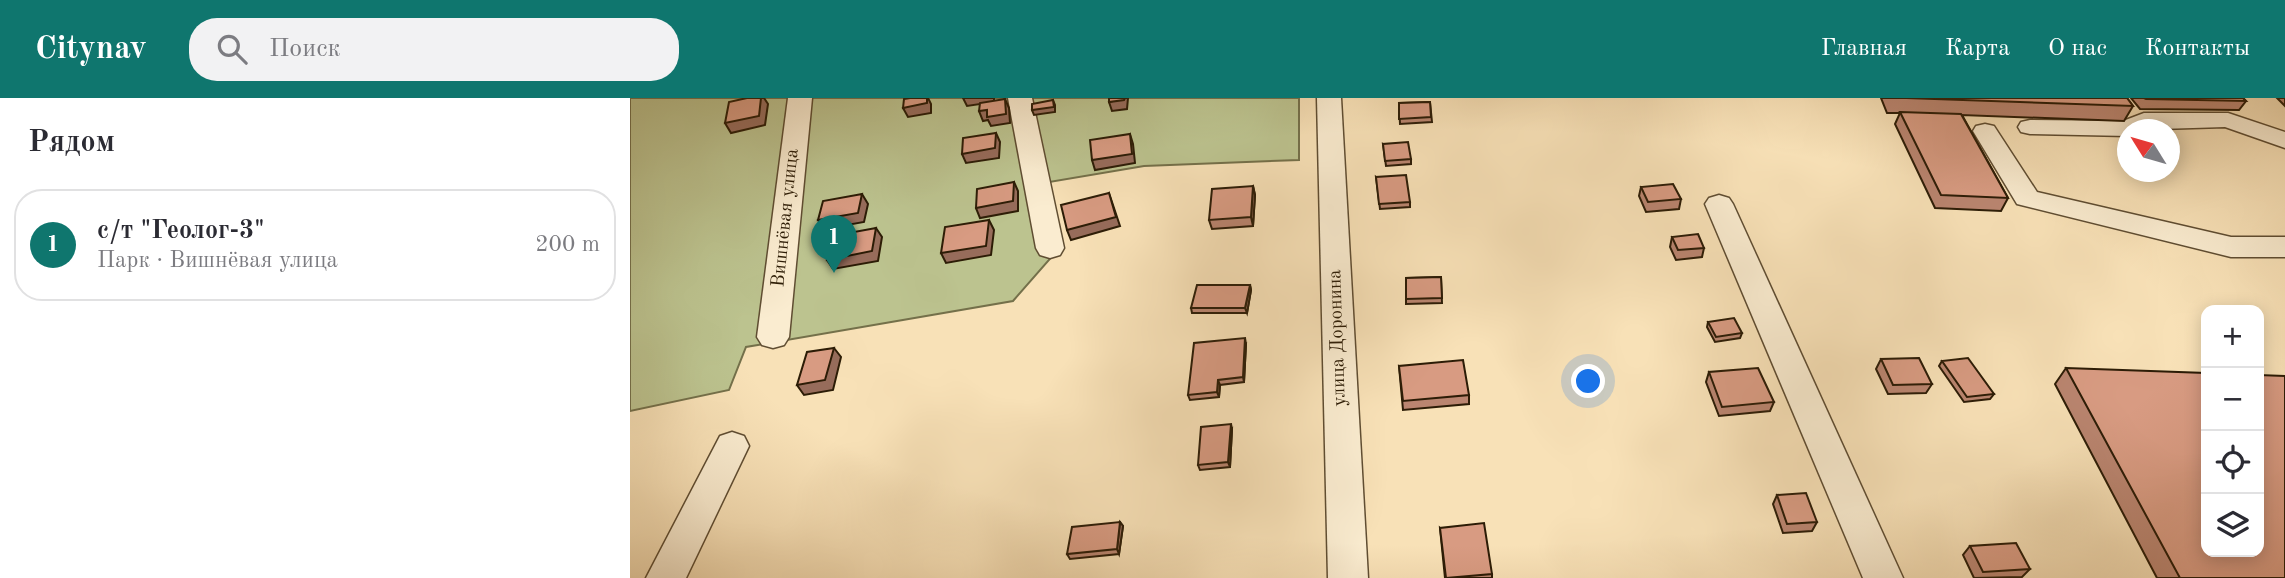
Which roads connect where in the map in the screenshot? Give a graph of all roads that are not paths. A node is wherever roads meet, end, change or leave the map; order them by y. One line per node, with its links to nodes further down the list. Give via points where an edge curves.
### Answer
1 (800, 98): 10 (street, Вишнёвая улица)
2 (1020, 98): 9 (street)
3 (1328, 98): 13 (street, улица Доронина)
4 (2030, 127): 6 (street, via 2128,129 2144,120 2228,120)
5 (1985, 131): 8 (street, via 2026,198 2231,247)
6 (2285, 139)
7 (1719, 204): 14 (street)
8 (2285, 247)
9 (1050, 248)
10 (773, 337)
11 (732, 446): 12 (street)
12 (666, 578)
13 (1348, 578)
14 (1884, 578)

